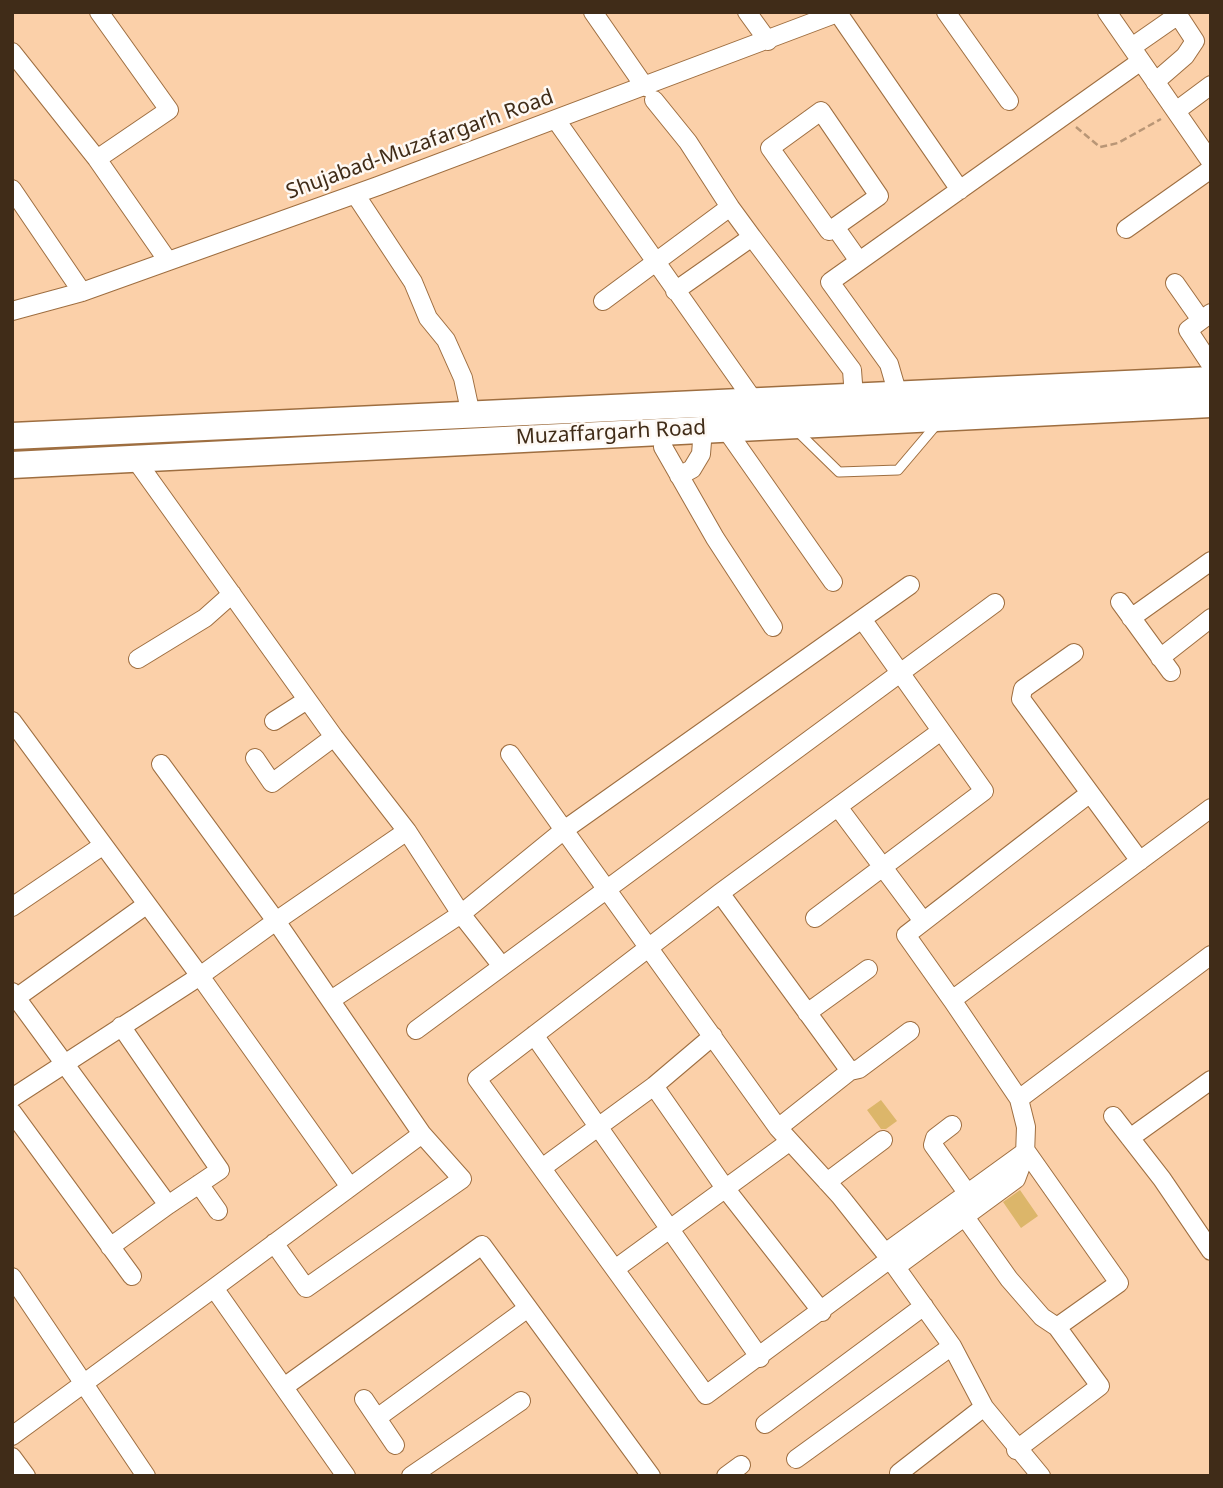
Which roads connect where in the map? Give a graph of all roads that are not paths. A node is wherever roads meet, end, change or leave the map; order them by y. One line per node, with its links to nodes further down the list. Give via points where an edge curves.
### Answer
1 (99, 12): 17 (street, via 169,110)
2 (593, 12): 13 (street)
3 (747, 12): 8 (street)
4 (946, 12): 14 (street)
5 (1107, 12): 10 (street)
6 (839, 13): 8 (street, Shujabad-Muzafargarh Road); 21 (street)
7 (1178, 13): 10 (street); 11 (street, via 1195,41)
8 (768, 41): 13 (street, Shujabad-Muzafargarh Road)
9 (12, 52): 17 (street)
10 (1137, 54): 11 (street); 21 (street, via 1062,118)
11 (1155, 82): 15 (street)
12 (1211, 85): 15 (street)
13 (650, 94): 16 (street, Shujabad-Muzafargarh Road); 23 (street)
14 (1009, 101)
15 (1176, 111): 18 (street)
16 (556, 120): 22 (street, Shujabad-Muzafargarh Road); 29 (street)
17 (97, 159): 27 (street)
18 (1211, 162)
19 (1211, 169): 25 (street)
20 (12, 188): 32 (street)
21 (960, 190): 28 (street)
22 (355, 194): 27 (street, Shujabad-Muzafargarh Road); 42 (street, via 413,282 428,318 446,340 463,378)
23 (730, 207): 26 (street); 29 (street)
24 (835, 227): 24 (street, via 829,231 770,148 821,111 879,196); 28 (street)
25 (1126, 229)
26 (752, 237): 31 (street); 39 (street, via 852,370)
27 (168, 261): 32 (street, Shujabad-Muzafargarh Road)
28 (859, 261): 38 (street, via 830,282 889,364)
29 (656, 264): 31 (street); 33 (street)
30 (1175, 283): 35 (street)
31 (676, 291): 40 (street)
32 (82, 292): 34 (street, Shujabad-Muzafargarh Road)
33 (603, 301)
34 (12, 311)
35 (1206, 316): 36 (street, via 1188,330)
36 (1211, 365)
37 (1211, 380): 38 (main road, Muzaffargarh Road)
38 (898, 395): 39 (main road, Muzaffargarh Road)
39 (854, 397): 40 (main road, Muzaffargarh Road)
40 (754, 401): 42 (main road, Muzaffargarh Road)
41 (1211, 404): 43 (main road, Muzaffargarh Road)
42 (471, 415): 47 (main road, Muzaffargarh Road)
43 (943, 418): 44 (main road, Muzaffargarh Road); 44 (lane, via 898,470 839,472)
44 (791, 424): 45 (main road, Muzaffargarh Road)
45 (714, 428): 46 (main road, Muzaffargarh Road); 50 (street, via 692,469); 52 (street)
46 (664, 431): 48 (main road, Muzaffargarh Road); 50 (street, via 663,447)
47 (12, 436)
48 (135, 459): 49 (main road, Muzaffargarh Road); 54 (street)
49 (12, 465)
50 (679, 476): 60 (street)
51 (1211, 561): 57 (street)
52 (833, 582)
53 (910, 585): 59 (street)
54 (232, 594): 62 (street, via 205,618); 64 (street)
55 (1120, 602): 57 (street)
56 (995, 603): 63 (street)
57 (1131, 618): 58 (street, via 1165,665)
58 (1211, 618)
59 (862, 619): 63 (street); 75 (street)
60 (773, 627)
61 (1074, 653): 72 (street, via 1020,694)
62 (138, 659)
63 (900, 674): 67 (street); 80 (street)
64 (307, 700): 65 (street); 68 (street)
65 (274, 721)
66 (12, 722): 77 (street)
67 (941, 731): 73 (street); 79 (street, via 984,788 983,793)
68 (334, 737): 70 (street, via 272,783); 76 (street)
69 (510, 754): 75 (street)
70 (255, 758)
71 (161, 764): 87 (street)
72 (1090, 793): 78 (street); 86 (street)
73 (838, 807): 79 (street); 81 (street)
74 (1211, 808): 78 (street)
75 (564, 830): 80 (street); 84 (street)
76 (407, 831): 84 (street); 87 (street)
77 (102, 846): 82 (street); 83 (street)
78 (1140, 862): 95 (street)
79 (883, 867): 85 (street); 86 (street)
80 (606, 888): 88 (street); 90 (street)
81 (720, 894): 88 (street); 96 (street)
82 (146, 905): 92 (street); 93 (street)
83 (12, 907)
84 (461, 914): 90 (street); 94 (street)
85 (815, 918)
86 (923, 920): 95 (street, via 906,939)
87 (276, 921): 92 (street); 94 (street)
88 (647, 949): 100 (street); 101 (street)
89 (1211, 955): 107 (street)
90 (501, 965): 98 (street)
91 (868, 969): 96 (street)
92 (200, 976): 97 (street); 120 (street)
93 (14, 995): 102 (street)
94 (331, 1000): 112 (street)
95 (951, 1000): 107 (street)
96 (807, 1013): 103 (street)
97 (121, 1026): 102 (street); 119 (street, via 220,1170)
98 (416, 1030)
99 (910, 1031): 103 (street)
100 (534, 1035): 111 (street); 117 (street, via 477,1079)
101 (713, 1037): 105 (street); 113 (street)
102 (65, 1062): 106 (street); 123 (street)
103 (850, 1071): 113 (street)
104 (1211, 1080): 114 (street)
105 (654, 1086): 111 (street); 121 (street)
106 (12, 1097)
107 (1019, 1099): 116 (street)
108 (12, 1112): 128 (street)
109 (1113, 1116): 114 (street)
110 (952, 1125): 122 (street, via 934,1138 933,1145)
111 (598, 1128): 117 (street); 126 (street)
112 (422, 1134): 120 (street); 127 (street, via 462,1179 306,1288)
113 (784, 1135): 118 (street); 121 (street)
114 (1130, 1138): 129 (street)
115 (883, 1140): 118 (street)
116 (1026, 1151): 122 (street); 125 (street, via 1016,1179); 138 (street, via 1118,1280 1116,1286)
117 (542, 1168): 131 (street)
118 (827, 1182): 130 (street)
119 (199, 1184): 123 (street); 124 (street)
120 (350, 1187): 127 (street)
121 (725, 1188): 126 (street); 137 (street)
122 (968, 1194): 130 (street)
123 (168, 1205): 128 (street)
124 (218, 1211)
125 (965, 1216): 130 (street); 138 (street, via 1009,1279 1042,1317)
126 (671, 1229): 131 (street); 140 (street)
127 (274, 1243): 134 (street)
128 (110, 1247): 132 (street)
129 (1211, 1251)
130 (890, 1260): 135 (street); 137 (street)
131 (614, 1269): 140 (street, via 706,1395)
132 (132, 1276)
133 (12, 1277): 141 (street)
134 (214, 1288): 141 (street); 142 (street)
135 (924, 1306): 139 (street); 147 (street)
136 (528, 1308): 142 (street, via 482,1245); 146 (street); 161 (street)
137 (822, 1312): 140 (street)
138 (1057, 1326): 150 (street, via 1100,1386)
139 (952, 1346): 145 (street); 152 (street)
140 (760, 1357)
141 (83, 1383): 148 (street); 158 (street)
142 (284, 1387): 159 (street)
143 (364, 1399): 146 (street)
144 (521, 1401): 154 (street)
145 (984, 1407): 150 (street); 155 (street)
146 (377, 1418): 149 (street)
147 (765, 1424)
148 (12, 1436)
149 (395, 1445)
150 (1016, 1450): 156 (street)
151 (12, 1457): 157 (street)
152 (796, 1459)
153 (741, 1465): 162 (street)
154 (434, 1470): 160 (street)
155 (898, 1473)
156 (1031, 1473)
157 (26, 1476)
158 (146, 1476)
159 (346, 1476)
160 (411, 1476)
161 (650, 1476)
162 (726, 1476)

